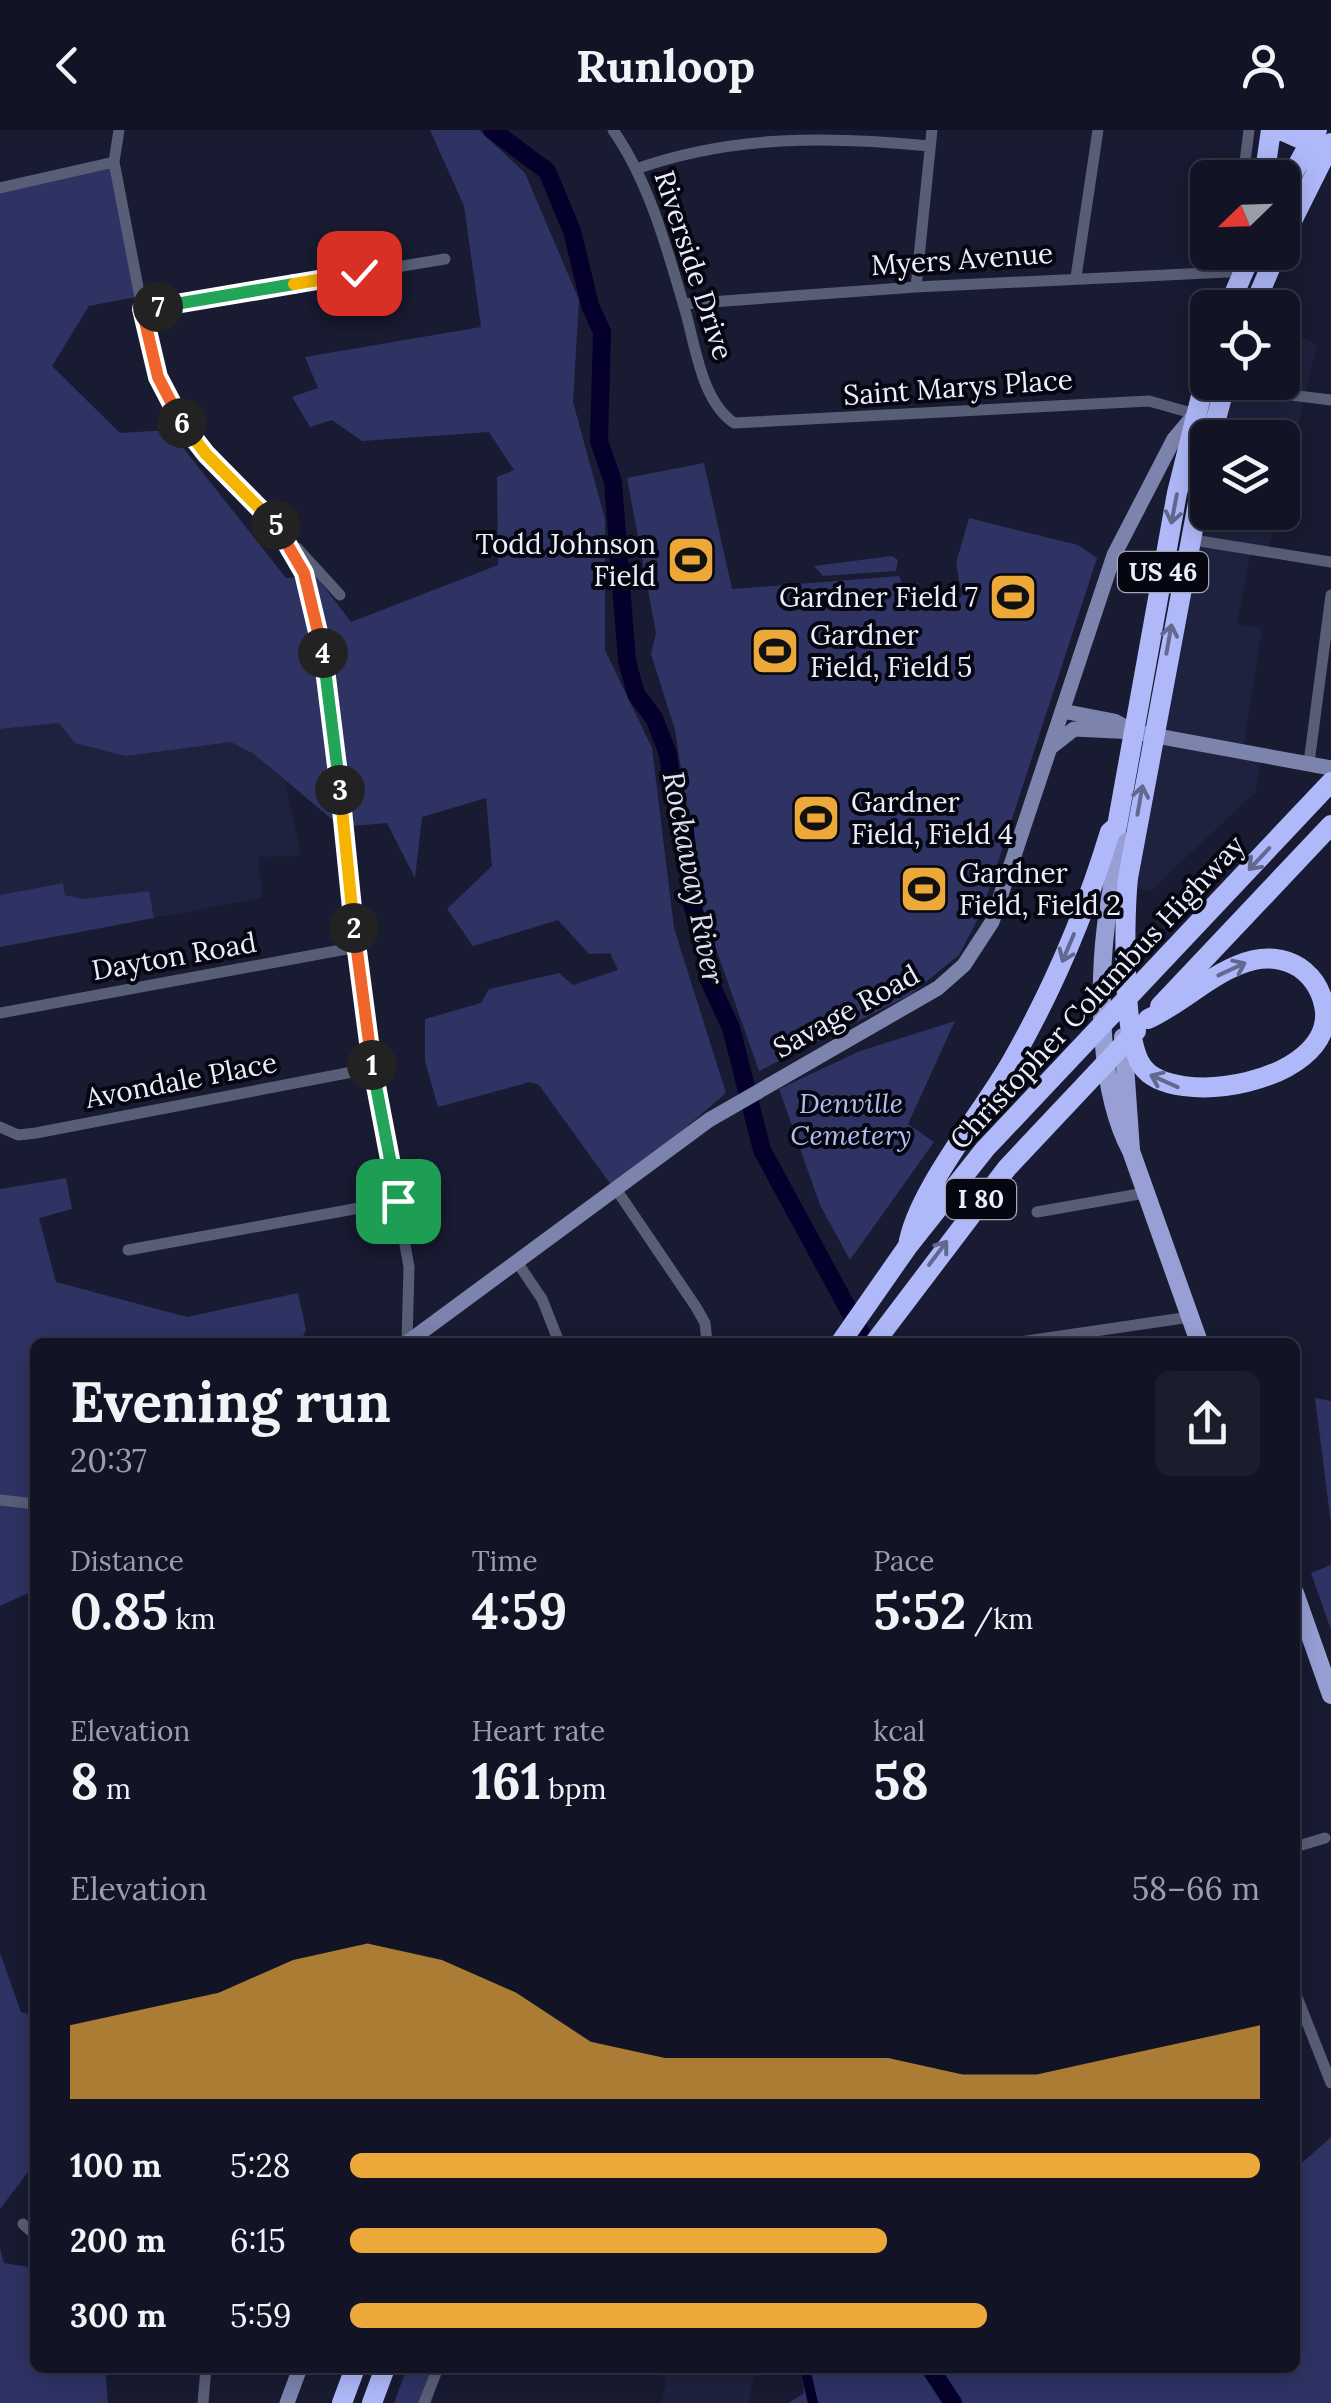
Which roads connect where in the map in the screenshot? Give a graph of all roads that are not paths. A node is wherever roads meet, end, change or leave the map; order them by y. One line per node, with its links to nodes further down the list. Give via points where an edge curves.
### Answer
1 (119, 130): 12 (street)
2 (613, 130): 14 (street, Riverside Drive)
3 (932, 130): 9 (street)
4 (1098, 130): 19 (street)
5 (810, 134): 6 (street); 9 (street)
6 (757, 135): 14 (street)
7 (1263, 135): 8 (highway); 10 (street); 11 (highway)
8 (1319, 138): 13 (highway); 16 (highway)
9 (930, 146): 21 (street)
10 (1251, 160)
11 (1264, 160)
12 (114, 162): 15 (street); 24 (street)
13 (1300, 167)
14 (636, 169): 23 (street, Riverside Drive)
15 (0, 188)
16 (1300, 203)
17 (445, 259): 24 (street)
18 (1237, 270): 20 (highway)
19 (1076, 278): 20 (street, Myers Avenue); 21 (street, Myers Avenue)
20 (1232, 279): 22 (highway)
21 (916, 287): 23 (street, Myers Avenue)
22 (1230, 290)
23 (684, 304): 29 (street, Riverside Drive)
24 (142, 309): 31 (street, via 167,399 206,454)
25 (1300, 396): 27 (street)
26 (1199, 400): 28 (highway, US 46)
27 (1331, 400)
28 (1195, 414): 29 (street, Saint Marys Place, via 1149,401 742,425); 36 (street, Savage Road, via 1174,440 1114,555); 38 (highway, US 46, one-way to 38)
29 (724, 417)
30 (1190, 527): 32 (highway, US 46)
31 (284, 534): 34 (street); 45 (street, via 304,573 327,673)
32 (1187, 540): 33 (street); 38 (highway, US 46, one-way to 32)
33 (1331, 562)
34 (340, 594)
35 (1331, 595): 40 (street)
36 (1062, 711): 37 (street); 38 (street); 39 (street, Savage Road)
37 (1074, 729): 38 (street); 39 (street)
38 (1144, 733): 40 (street); 43 (highway, US 46); 44 (highway, US 46, one-way to 38)
39 (1050, 748): 51 (street, Savage Road, via 992,922 964,965 911,1005 709,1120)
40 (1309, 764): 41 (street)
41 (1329, 779): 55 (highway, Christopher Columbus Highway / I 80, one-way to 55, via 985,1148)
42 (1331, 825): 47 (highway, Christopher Columbus Highway / I 80)
43 (1117, 826): 50 (main road, US 46, via 1103,996 1109,1083); 55 (highway, one-way to 55, via 1052,984 985,1107 912,1219)
44 (1124, 931): 47 (highway, one-way to 44, via 1218,975 1264,959 1301,968 1318,989 1325,1013 1316,1046 1290,1068 1202,1088 1159,1082 1134,1047); 50 (main road, US 46, via 1119,979)
45 (357, 948): 46 (street, Dayton Road); 48 (street)
46 (0, 1013)
47 (1148, 1019): 64 (highway, Christopher Columbus Highway / I 80, one-way to 47, via 964,1220)
48 (373, 1068): 49 (street, Avondale Place, via 36,1133); 53 (street)
49 (0, 1127)
50 (1131, 1151): 52 (main road, US 46)
51 (616, 1189): 57 (street, Savage Road); 62 (street, via 696,1308)
52 (1145, 1193): 54 (street); 58 (main road, US 46)
53 (398, 1201): 56 (street); 59 (street, via 409,1266)
54 (1037, 1212)
55 (908, 1246): 63 (highway, Christopher Columbus Highway / I 80)
56 (128, 1250)
57 (517, 1262): 60 (street, Savage Road); 61 (street)
58 (1190, 1316): 65 (street); 66 (main road, US 46)
59 (407, 1338)
60 (412, 1338)
61 (559, 1338)
62 (707, 1338)
63 (843, 1338)
64 (878, 1338)
65 (1046, 1338)
66 (1198, 1338)
67 (0, 1500): 68 (street)
68 (30, 1503)
69 (1300, 1607): 70 (main road)
70 (1302, 1613): 71 (street); 72 (main road)
71 (1300, 1621)
72 (1331, 1696)
73 (1325, 1838): 74 (street)
74 (1300, 1846)
75 (1300, 2005): 76 (street)
76 (1331, 2083)
77 (24, 2224): 78 (street)
78 (30, 2230)
79 (206, 2373): 84 (street)
80 (298, 2373): 85 (street)
81 (353, 2373): 86 (highway)
82 (383, 2373): 87 (highway)
83 (436, 2373): 88 (street)
84 (204, 2403)
85 (287, 2403)
86 (342, 2403)
87 (372, 2403)
88 (424, 2403)

